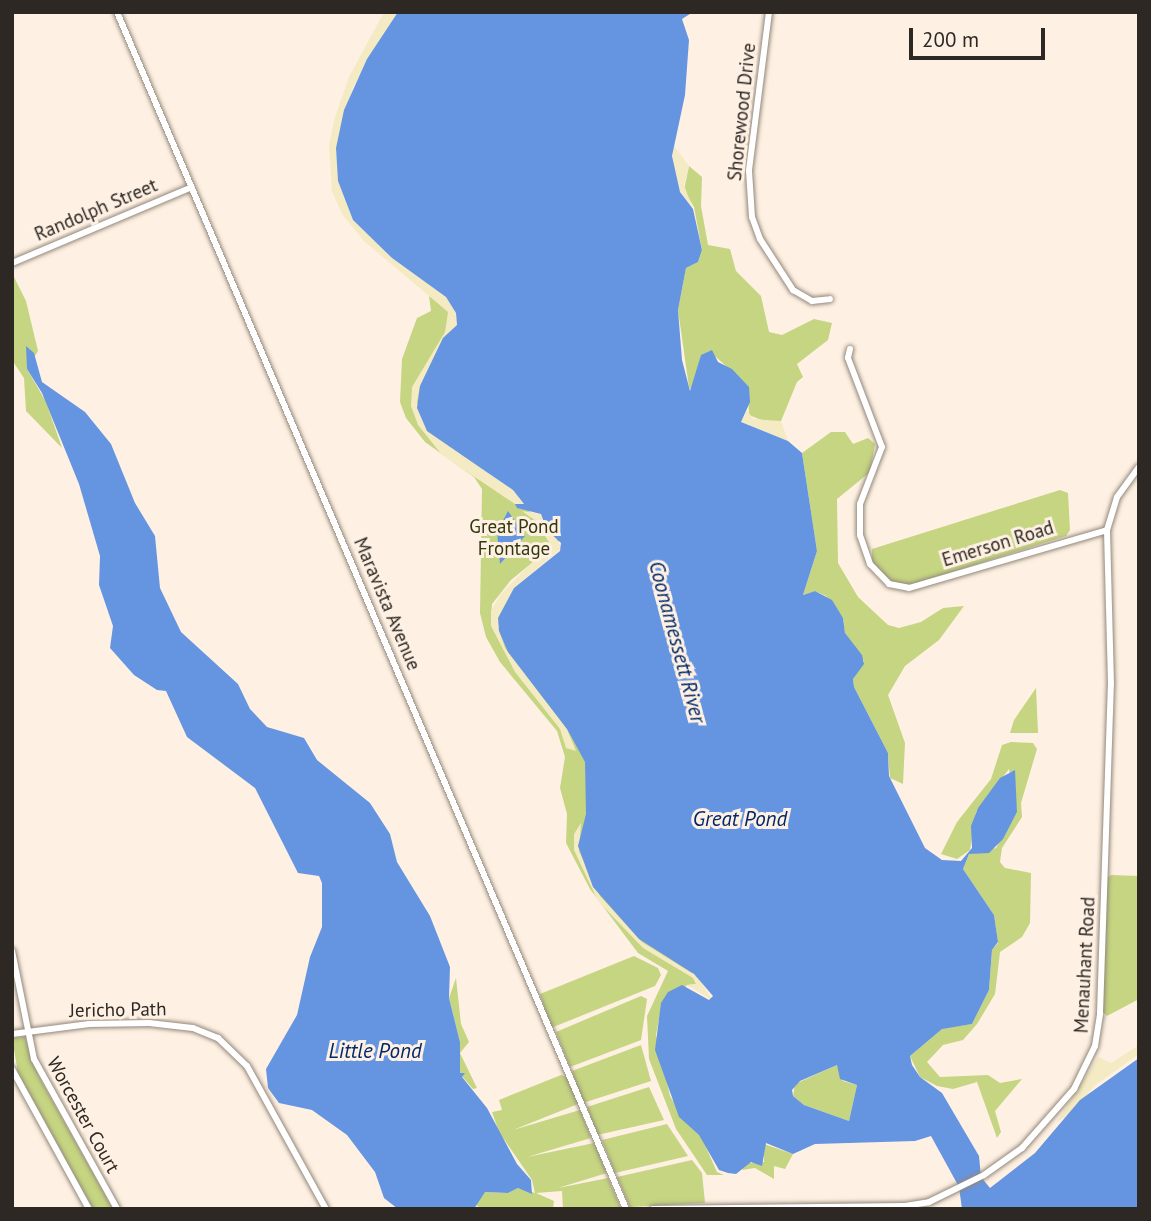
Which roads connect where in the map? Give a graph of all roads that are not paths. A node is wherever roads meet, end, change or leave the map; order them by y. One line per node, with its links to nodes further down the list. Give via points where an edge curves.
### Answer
1 (117, 12): 3 (main road, Maravista Avenue)
2 (769, 12): 5 (main road, Shorewood Drive, via 749,171 752,217 760,239 793,290 812,301)
3 (192, 187): 4 (main road, Randolph Street); 16 (main road, Maravista Avenue)
4 (12, 263)
5 (830, 299)
6 (850, 349): 8 (main road, Emerson Road, via 848,358 882,447 860,504 860,535 876,572 899,588)
7 (1139, 467): 8 (main road, Menauhant Road, via 1117,498)
8 (1107, 530): 17 (main road, Menauhant Road, via 1111,684 1098,1036 1087,1066 1054,1116 1022,1149 984,1175 955,1191 905,1206)
9 (12, 951): 10 (main road, Worcester Court)
10 (28, 1031): 11 (main road, Jericho Path); 14 (main road, Worcester Court, via 41,1076); 15 (main road, Jericho Path, via 149,1023 206,1031 240,1057)
11 (12, 1034)
12 (12, 1069): 13 (main road, Worcester Court)
13 (89, 1209)
14 (117, 1209)
15 (326, 1209)
16 (625, 1209)
17 (653, 1209)

